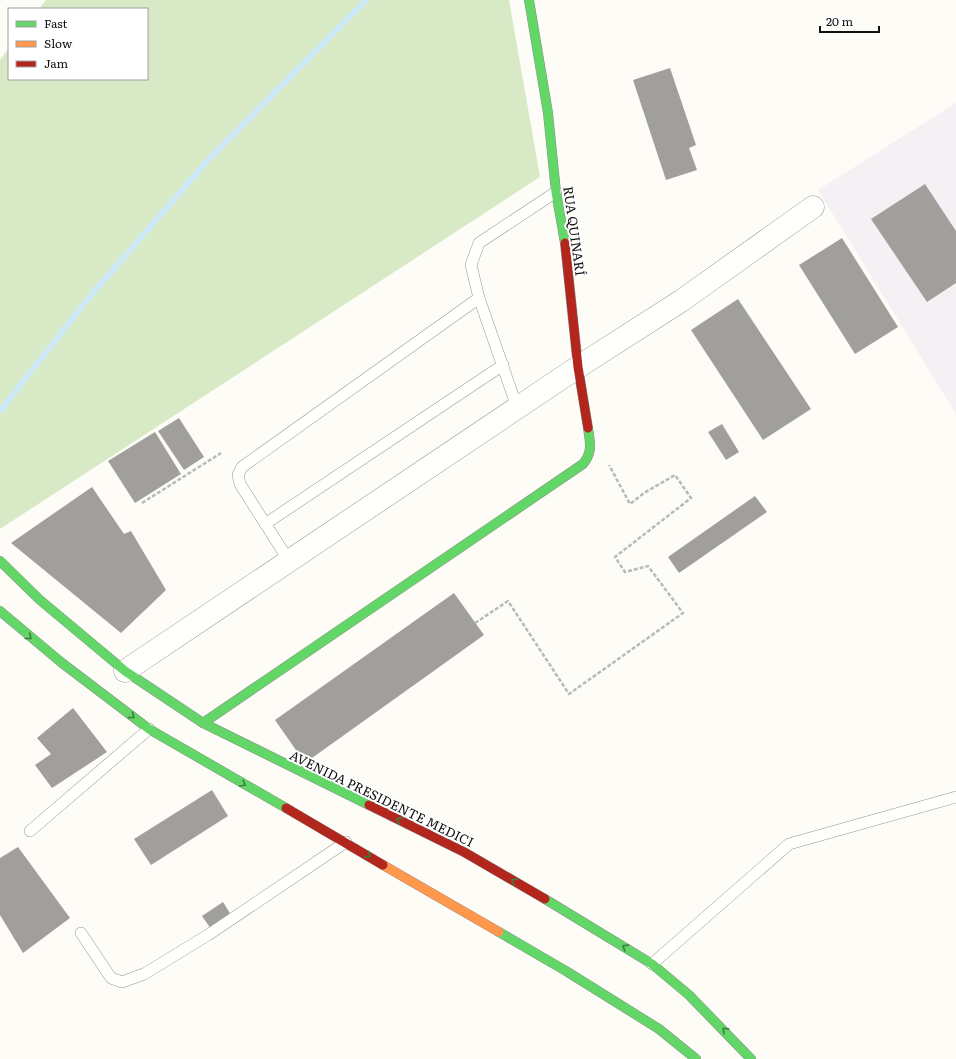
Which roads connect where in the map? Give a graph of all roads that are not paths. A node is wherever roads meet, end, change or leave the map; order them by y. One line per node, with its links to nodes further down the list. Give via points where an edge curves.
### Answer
1 (529, 0): 2 (street, RUA QUINARÍ, via 548,113)
2 (556, 192): 4 (lane, via 479,243 471,265); 6 (street, RUA QUINARÍ, via 564,237)
3 (812, 207): 6 (street, via 687,296)
4 (479, 298): 5 (lane); 8 (lane, via 242,467 238,475 240,484)
5 (503, 365): 7 (lane); 8 (lane)
6 (578, 366): 7 (street); 13 (street, RUA QUINARÍ, via 591,447 589,457 583,464)
7 (517, 407): 10 (street)
8 (265, 524): 10 (lane)
9 (0, 561): 12 (street, AVENIDA PRESIDENTE MEDICI, via 40,600)
10 (289, 561): 12 (street)
11 (0, 611): 14 (street, one-way to 14, via 62,663)
12 (125, 671): 13 (street, AVENIDA PRESIDENTE MEDICI)
13 (203, 723): 19 (street, AVENIDA PRESIDENTE MEDICI, one-way to 13, via 464,852)
14 (149, 729): 16 (lane); 17 (street, one-way to 17)
15 (956, 797): 19 (lane, via 789,844)
16 (30, 831)
17 (346, 842): 18 (lane, via 208,935 144,974 122,982 111,978); 20 (street, one-way to 20, via 603,993 659,1029)
18 (81, 933)
19 (652, 964): 21 (street, AVENIDA PRESIDENTE MEDICI, one-way to 19, via 689,995)
20 (696, 1059)
21 (751, 1059)

